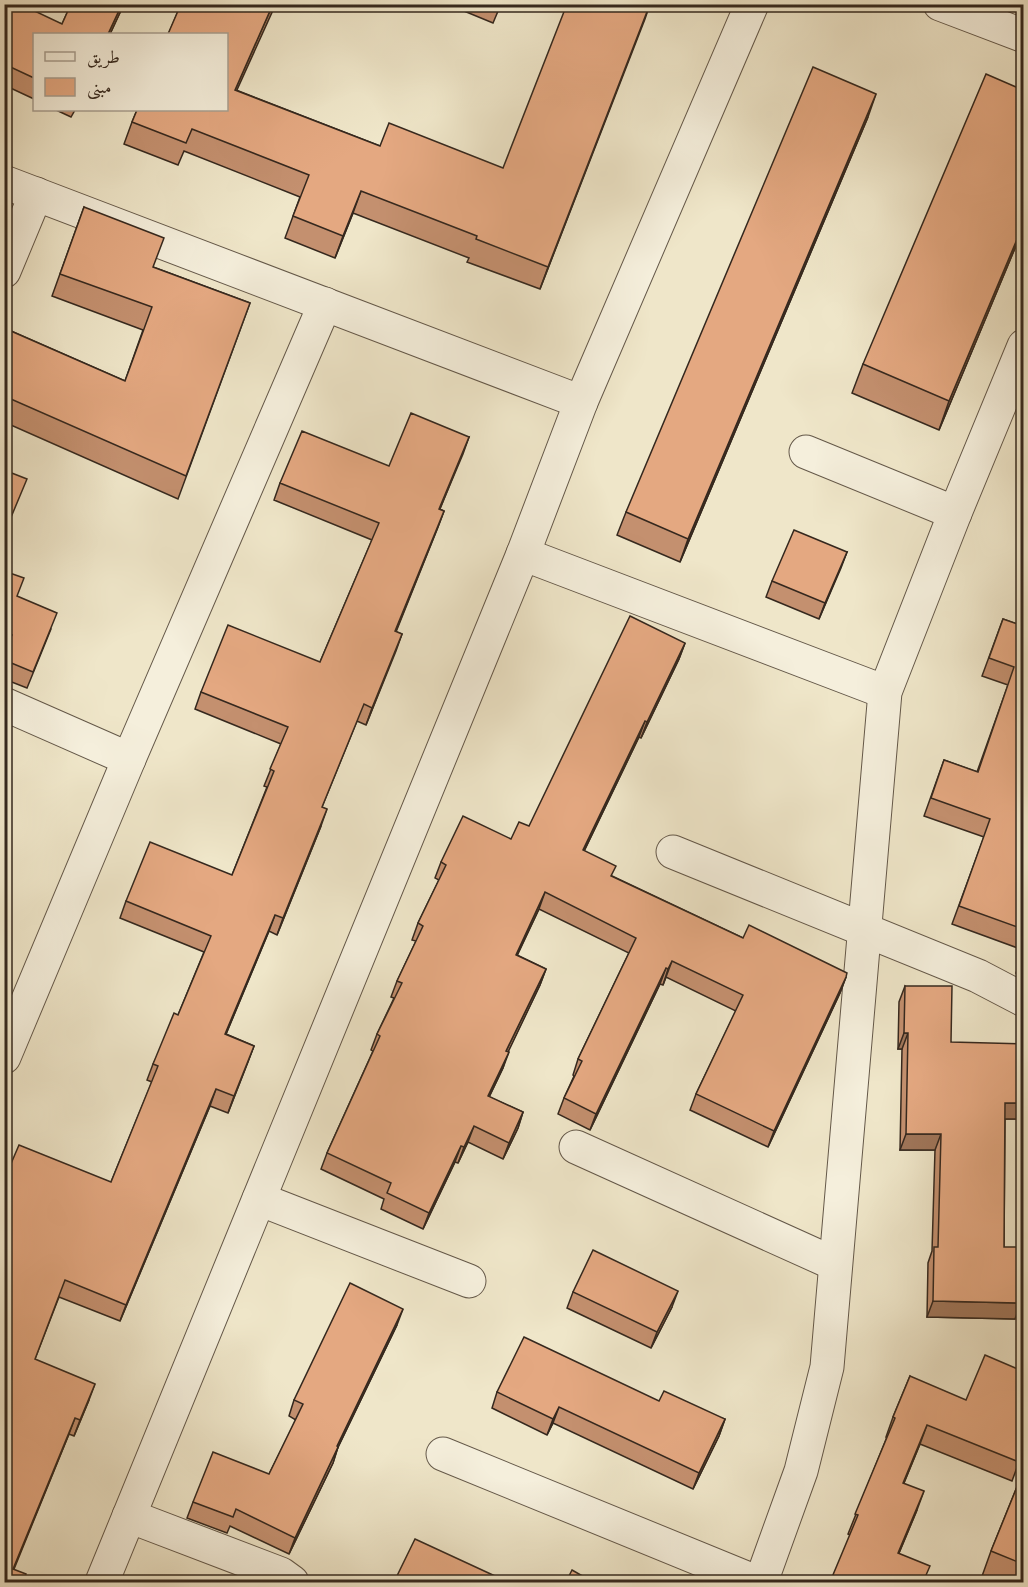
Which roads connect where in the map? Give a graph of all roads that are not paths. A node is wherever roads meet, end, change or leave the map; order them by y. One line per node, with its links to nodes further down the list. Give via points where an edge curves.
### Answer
1 (752, 4): 9 (street)
2 (940, 4): 3 (street)
3 (1023, 36)
4 (4, 182): 5 (street)
5 (36, 194): 6 (street); 7 (street)
6 (4, 272)
7 (326, 304): 9 (street); 15 (street)
8 (1023, 346): 11 (street)
9 (581, 402): 12 (street)
10 (806, 452): 11 (street)
11 (954, 513): 13 (street)
12 (523, 554): 13 (street); 21 (street)
13 (885, 692): 17 (street)
14 (4, 704): 15 (street)
15 (129, 759): 19 (street)
16 (673, 852): 17 (street)
17 (864, 928): 18 (street, via 978,976); 22 (street)
18 (1023, 1000)
19 (4, 1057)
20 (576, 1147): 22 (street)
21 (259, 1199): 23 (street); 25 (street)
22 (835, 1264): 28 (street, via 826,1367 801,1471)
23 (469, 1281)
24 (443, 1454): 28 (street)
25 (129, 1516): 26 (street); 27 (street)
26 (102, 1582)
27 (292, 1582)
28 (758, 1582)

